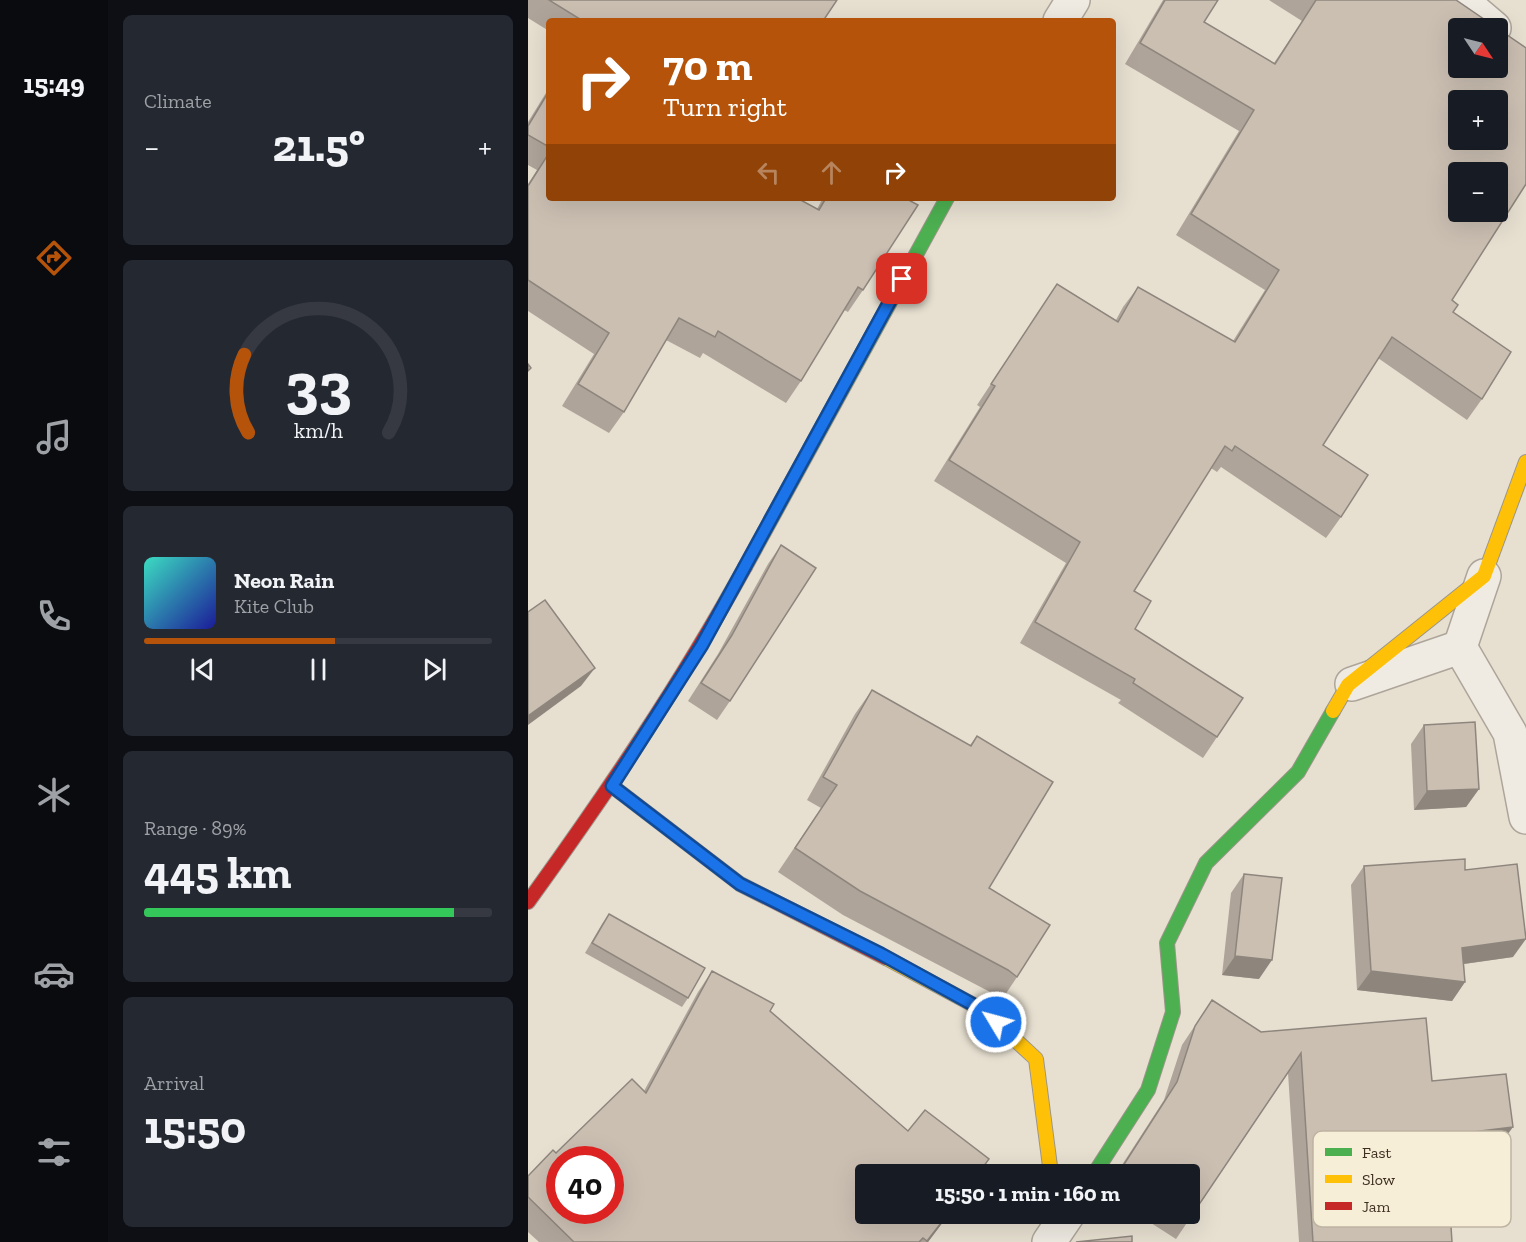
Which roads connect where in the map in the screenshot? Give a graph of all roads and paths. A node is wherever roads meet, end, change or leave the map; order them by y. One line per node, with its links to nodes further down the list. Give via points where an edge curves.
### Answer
1 (1074, 0): 3 (street)
2 (1461, 0): 4 (street)
3 (1062, 18)
4 (1482, 18)
5 (945, 201): 10 (street, via 702,645)
6 (1526, 462): 7 (street)
7 (1484, 576): 8 (street); 9 (street)
8 (1460, 647): 9 (street); 11 (street, via 1510,732)
9 (1348, 686): 14 (street, via 1298,772 1206,863 1167,943 1173,1012 1148,1090)
10 (612, 786): 12 (street); 13 (street, via 740,884 983,1010 1036,1059)
11 (1526, 817)
12 (528, 902)
13 (1050, 1164)
14 (1100, 1164)

